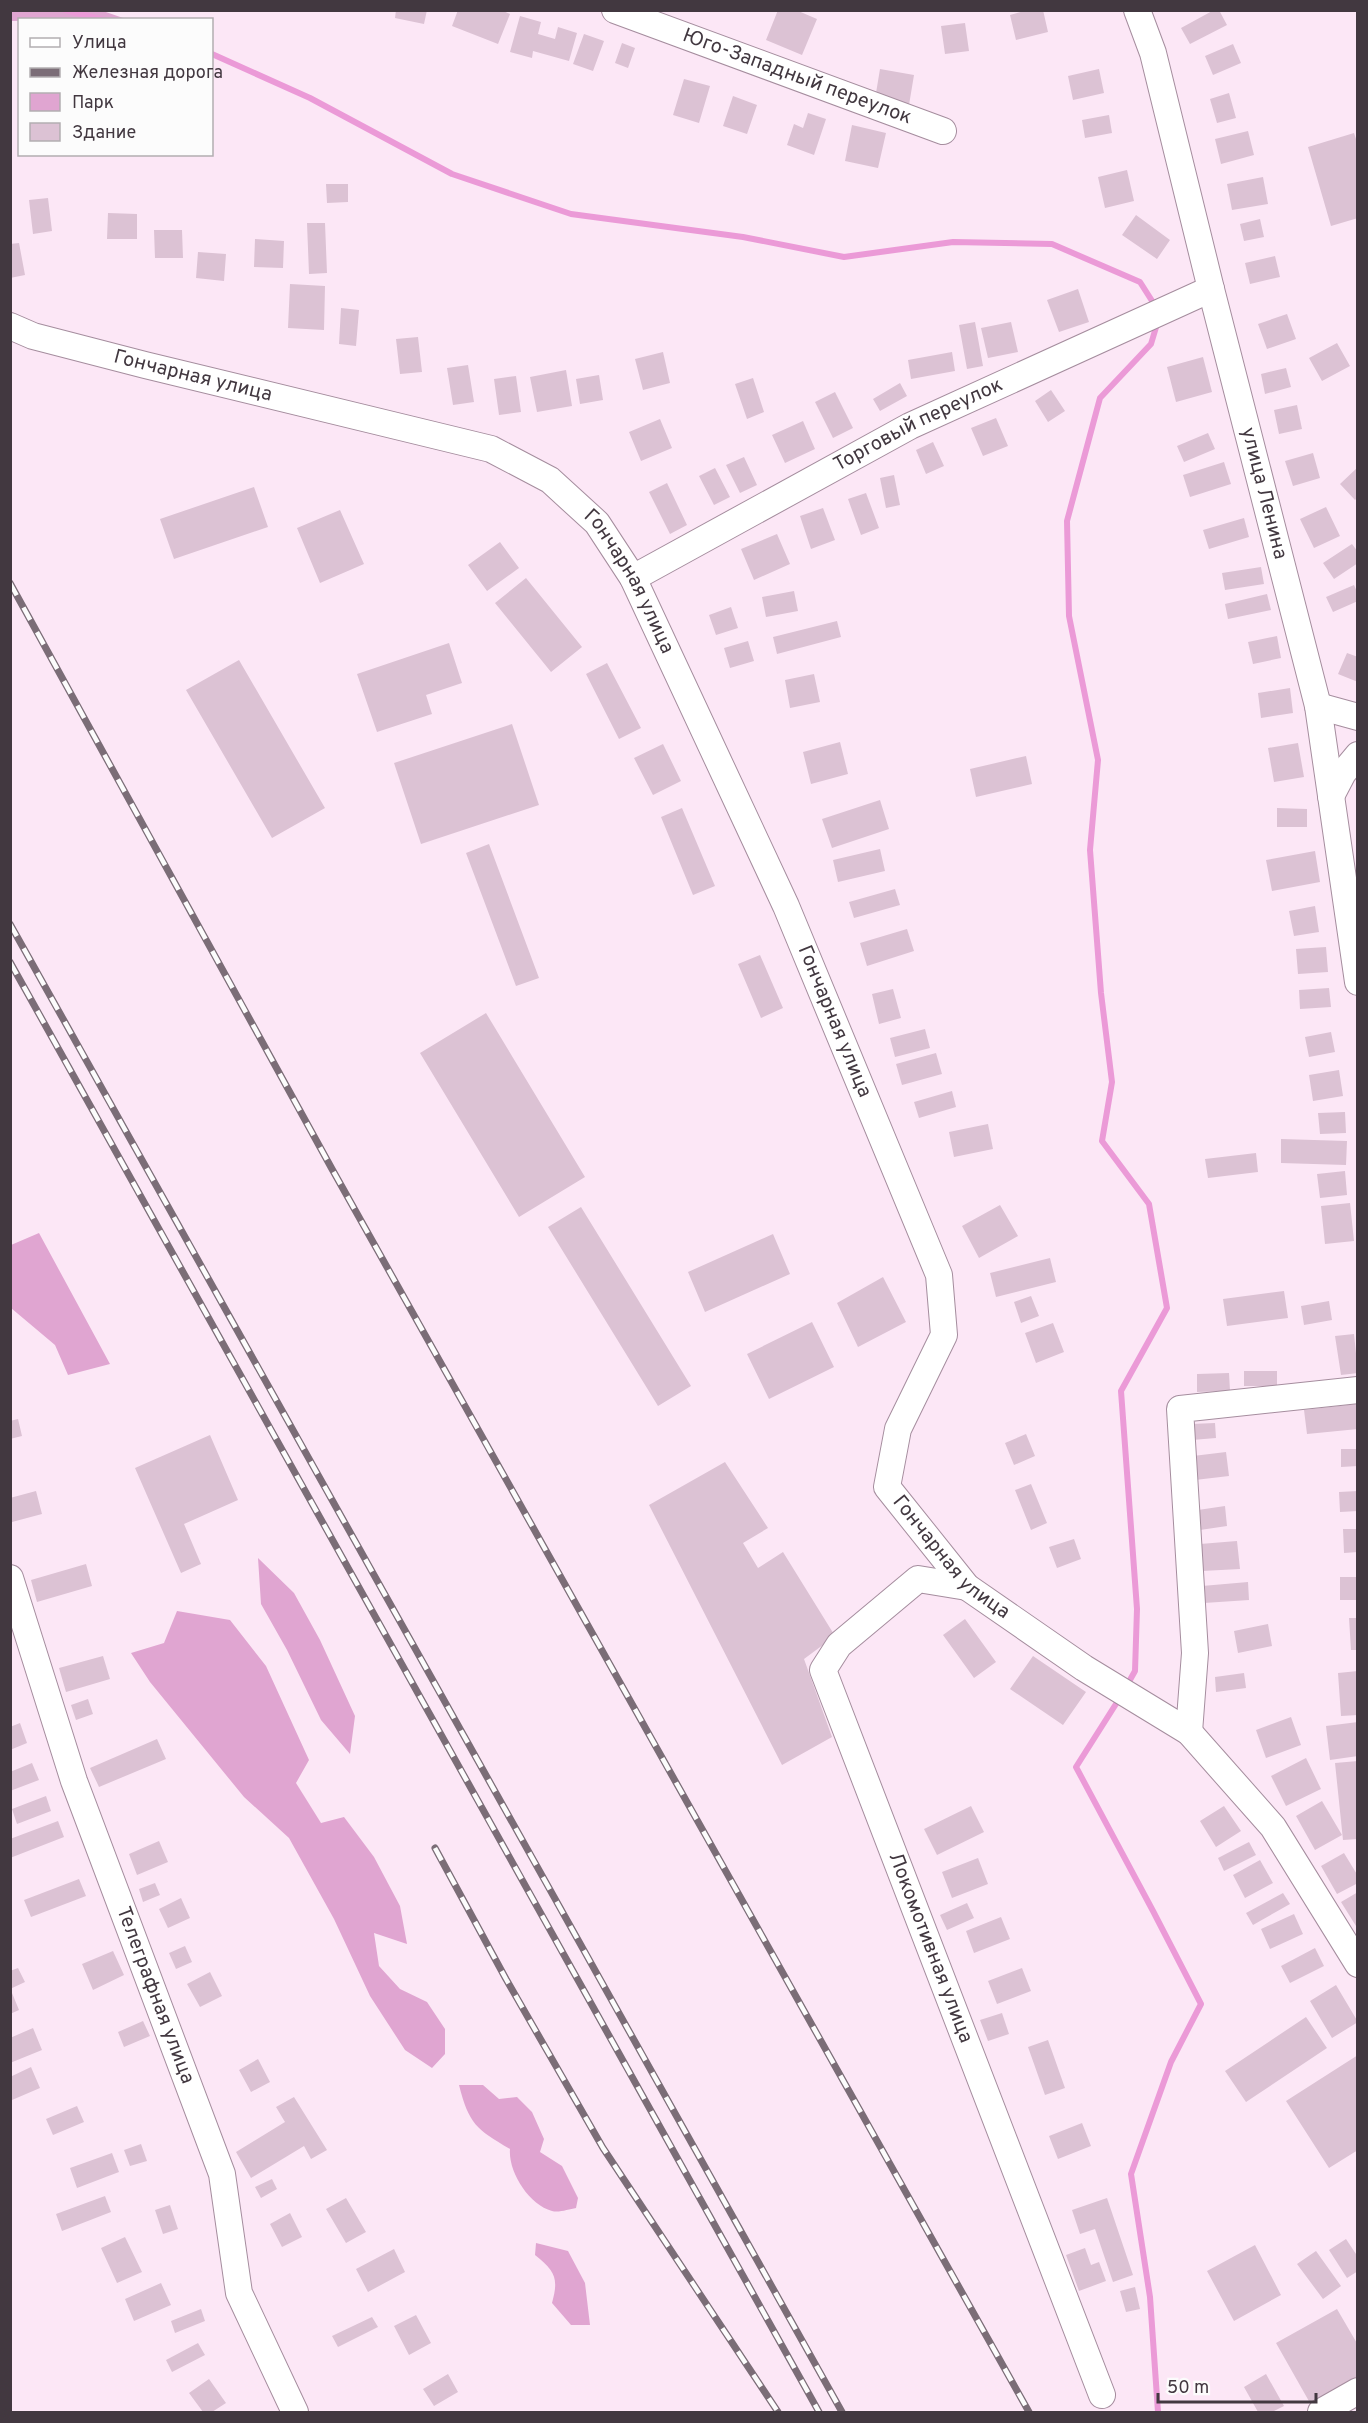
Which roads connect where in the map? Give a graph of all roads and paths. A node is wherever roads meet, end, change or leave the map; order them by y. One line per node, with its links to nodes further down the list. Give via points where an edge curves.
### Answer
1 (615, 10): 3 (street, Юго-Западный переулок)
2 (1137, 10): 4 (street, улица Ленина, via 1153,53)
3 (944, 131)
4 (1211, 289): 6 (street, Торговый переулок, via 910,426); 7 (street, улица Ленина)
5 (10, 326): 6 (street, Гончарная улица, via 33,336 491,449 550,480 597,523)
6 (633, 578): 14 (street, Гончарная улица, via 786,906 939,1275 944,1335 898,1429 887,1487)
7 (1318, 706): 8 (street); 10 (street, улица Ленина)
8 (1358, 717)
9 (1358, 755): 10 (street, via 1343,772)
10 (1332, 796): 11 (street, улица Ленина)
11 (1358, 982)
12 (1358, 1390): 15 (street, via 1180,1409 1195,1653)
13 (10, 1578): 19 (street, Телеграфная улица, via 74,1781 222,2174 239,2293)
14 (967, 1587): 15 (street, Гончарная улица, via 1084,1668); 18 (street, Локомотивная улица, via 918,1579 839,1645 823,1670)
15 (1189, 1732): 16 (street, Гончарная улица, via 1273,1827)
16 (1358, 1964)
17 (1358, 2391): 20 (street)
18 (1102, 2395)
19 (295, 2412)
20 (1321, 2412)

